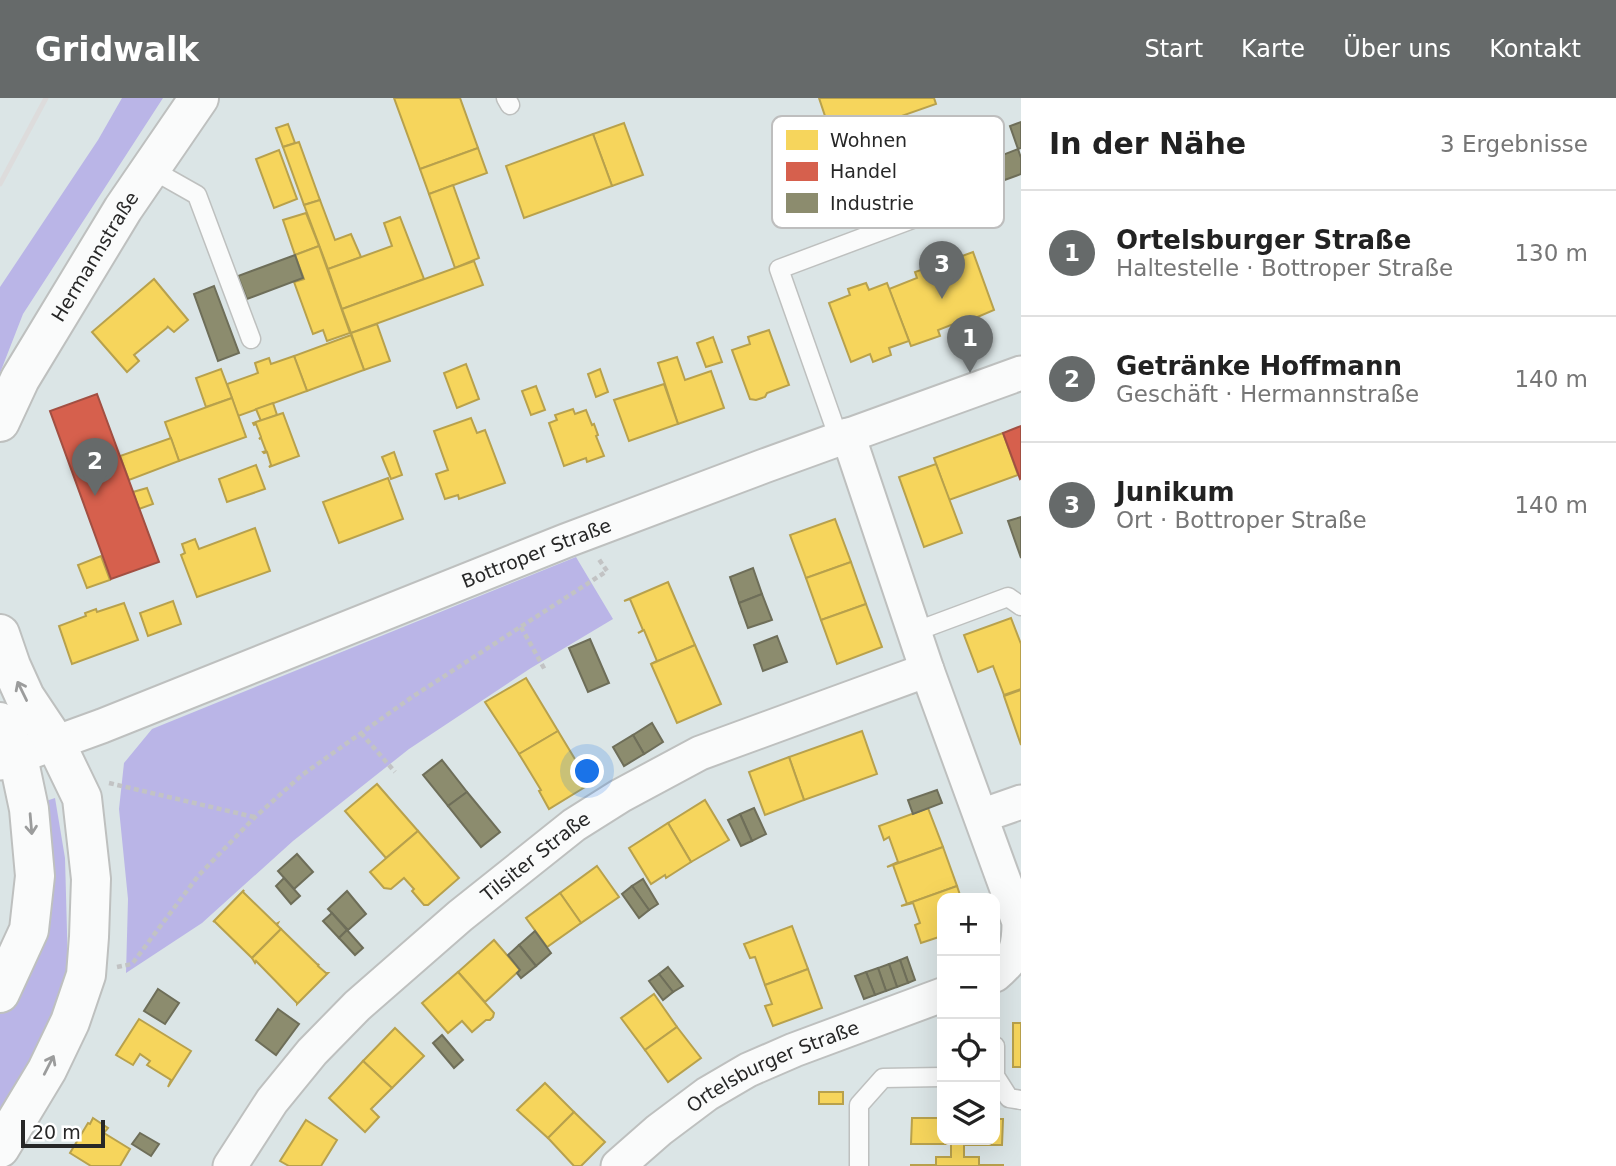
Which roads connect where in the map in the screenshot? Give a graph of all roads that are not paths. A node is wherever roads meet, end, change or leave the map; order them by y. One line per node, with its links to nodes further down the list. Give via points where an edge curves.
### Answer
1 (199, 98): 2 (main road, Hermannstraße)
2 (151, 169): 4 (lane, via 197,195); 6 (main road, Hermannstraße, via 20,379)
3 (889, 228): 7 (lane, via 779,269)
4 (251, 339)
5 (1021, 373): 7 (street, Bottroper Straße)
6 (0, 422)
7 (844, 437): 9 (street); 13 (street, Bottroper Straße)
8 (1021, 606): 9 (lane, via 1008,597)
9 (914, 632): 11 (street)
10 (0, 634): 13 (main road, one-way to 10, via 25,697)
11 (927, 670): 16 (street); 24 (street, Tilsiter Straße, via 699,753 574,825 357,1006 272,1101)
12 (0, 722): 14 (main road)
13 (55, 742): 14 (street, Bottroper Straße); 23 (main road, one-way to 13, via 47,1070 86,975 92,878 85,820 82,798)
14 (9, 760): 18 (main road, one-way to 18, via 29,809 35,876 29,930)
15 (1021, 802): 16 (street)
16 (981, 817): 17 (street, via 1019,922 1019,942 1010,962)
17 (1000, 971)
18 (0, 993)
19 (937, 997): 25 (street, Ortelsburger Straße, via 748,1070 668,1122)
20 (937, 1077): 26 (lane, via 883,1078 859,1105)
21 (999, 1082): 22 (lane, via 1009,1098)
22 (1021, 1100)
23 (0, 1147)
24 (230, 1166)
25 (618, 1166)
26 (859, 1166)

